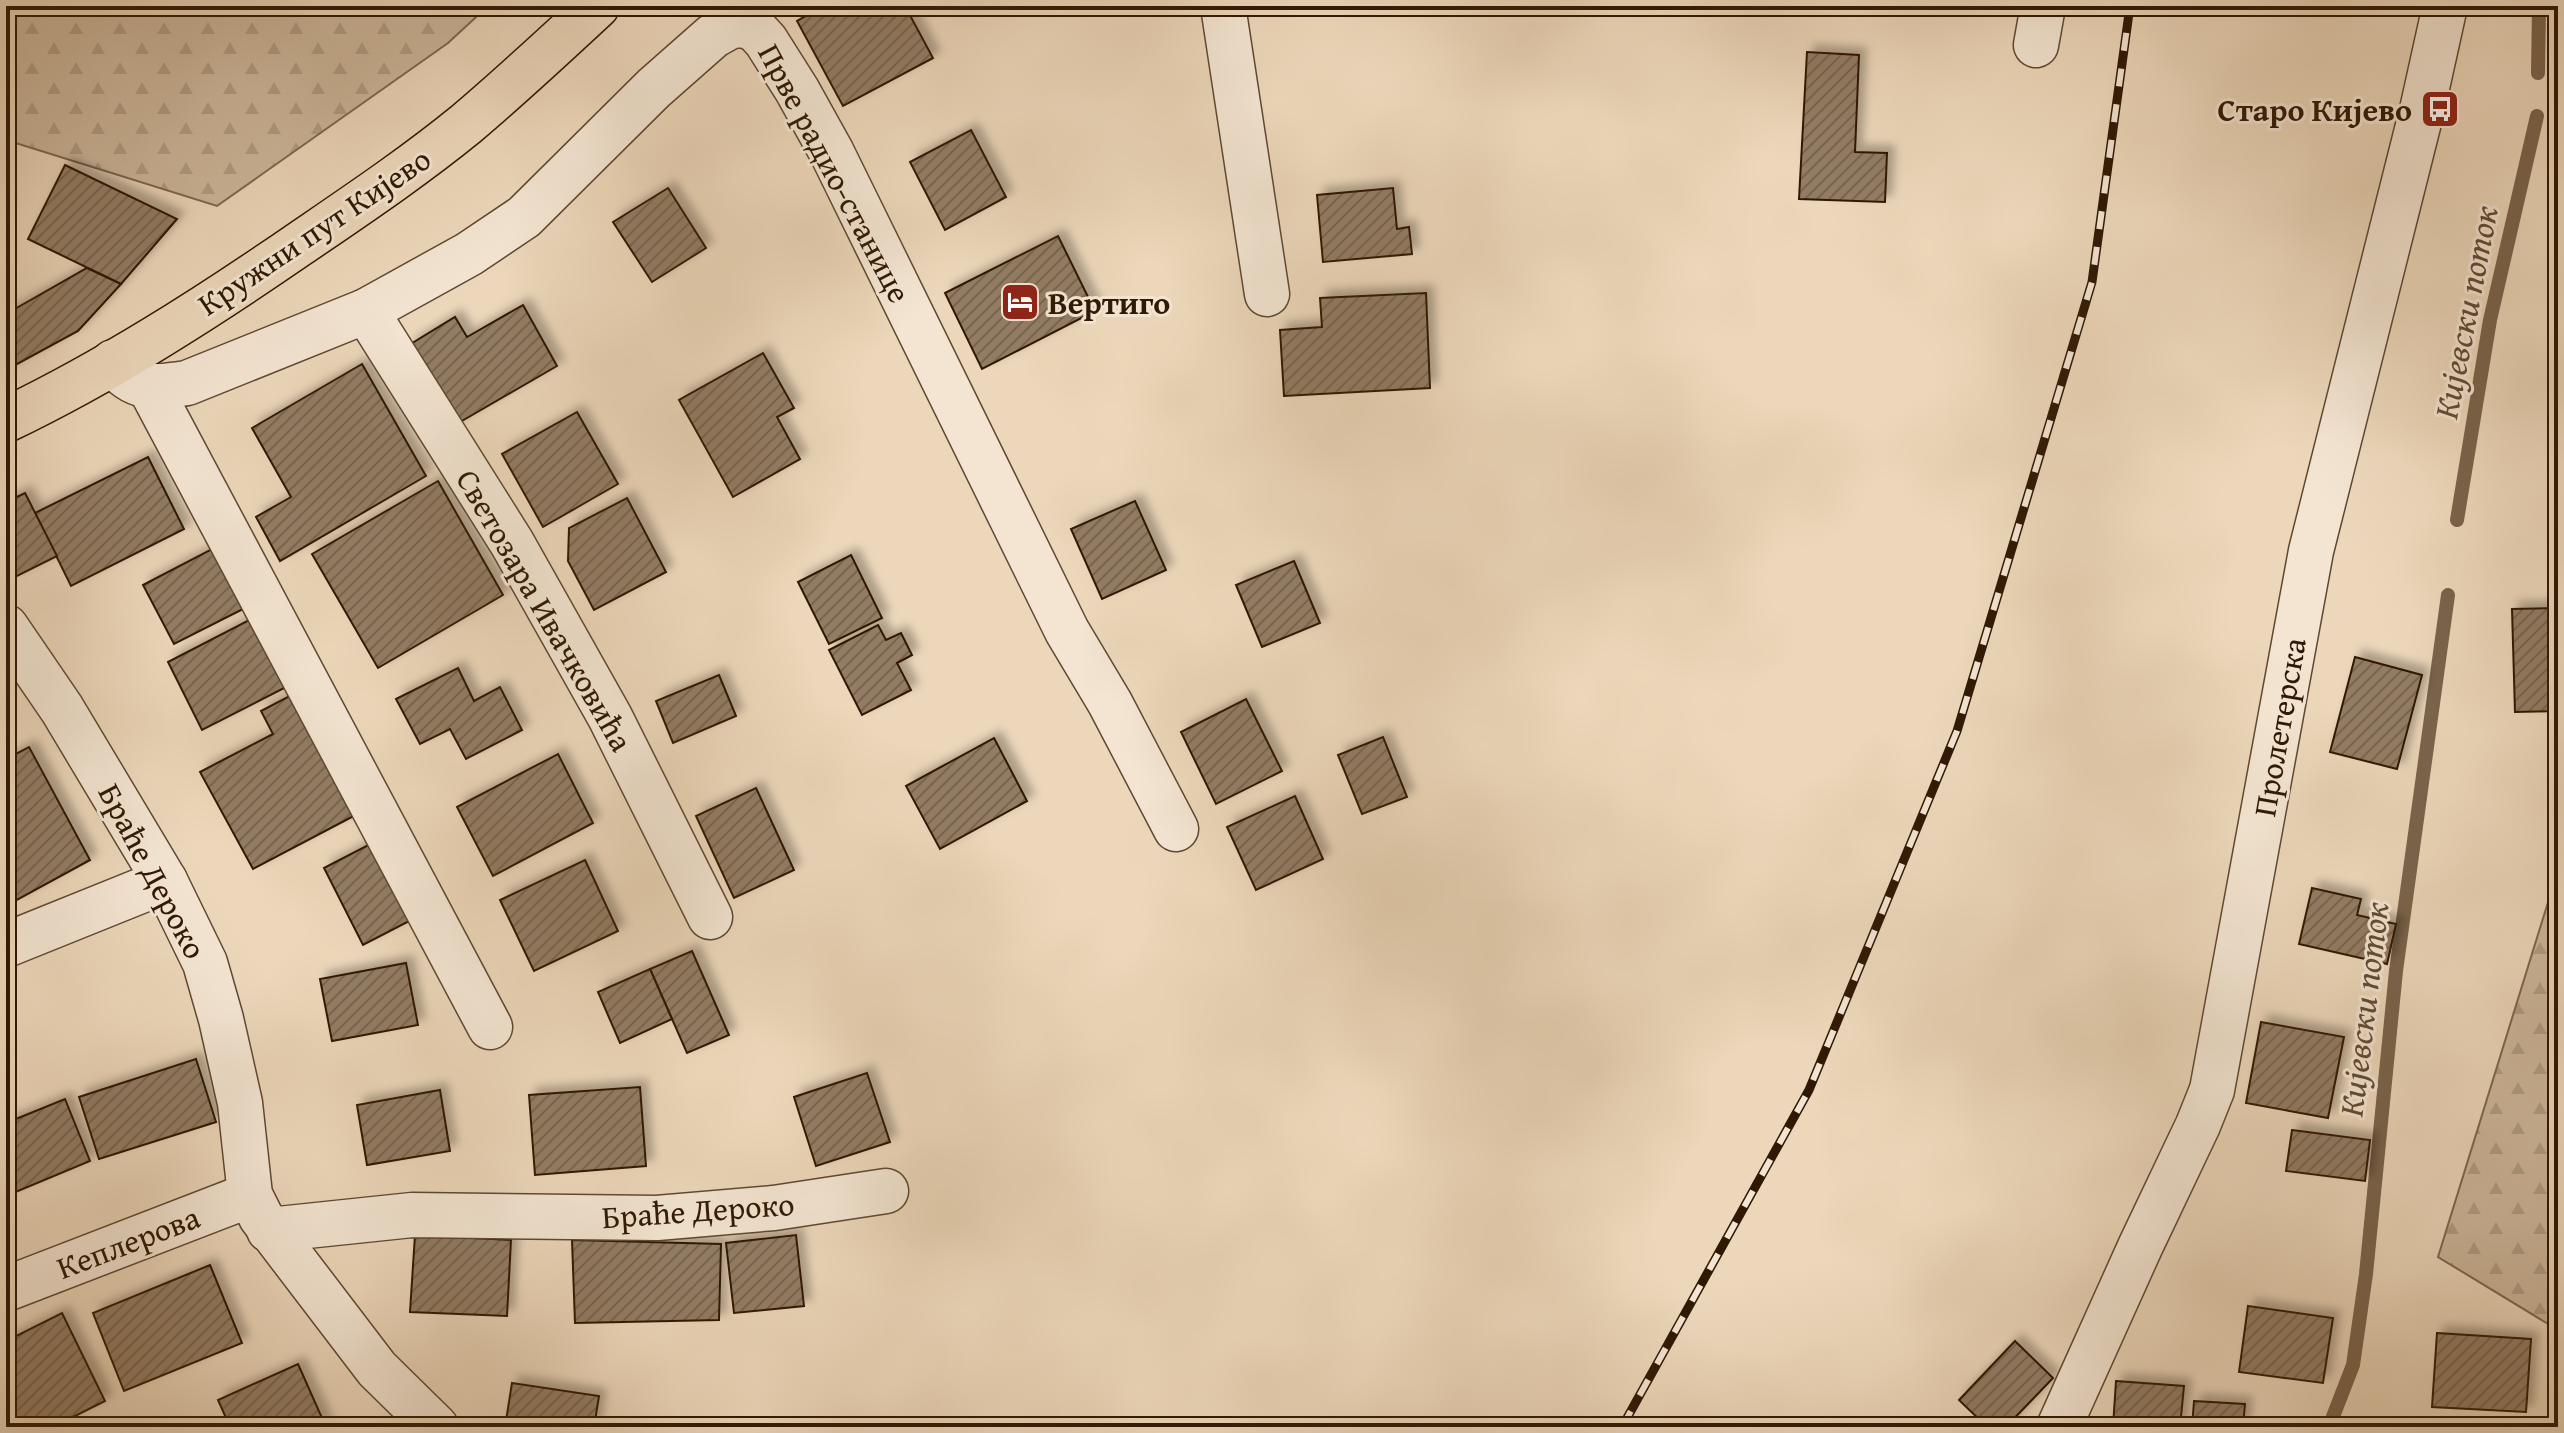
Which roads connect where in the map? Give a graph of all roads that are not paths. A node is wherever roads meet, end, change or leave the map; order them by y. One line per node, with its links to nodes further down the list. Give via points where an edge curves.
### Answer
1 (597, 6): 6 (main road, Кружни пут Кијево, via 467,123 380,189 249,280)
2 (1223, 6): 4 (street)
3 (2445, 6): 19 (street, Пролетерска, via 2311,551 2212,1090)
4 (1267, 294)
5 (366, 311): 7 (street, Прве радио-станице, via 187,383); 10 (street, Прве радио-станице, via 524,217 713,36 731,26 756,30 832,153 1067,631); 12 (street, Светозара Ивачковића, via 520,556 610,717)
6 (113, 362): 7 (street, via 126,378); 8 (main road, Кружни пут Кијево)
7 (149, 386): 14 (street)
8 (6, 420)
9 (6, 627): 11 (street, Браће Дероко)
10 (1176, 829)
11 (165, 881): 13 (street); 16 (street, Браће Дероко, via 205,963)
12 (710, 917)
13 (6, 945)
14 (490, 1027)
15 (886, 1191): 16 (street, Браће Дероко, via 657,1218)
16 (260, 1212): 17 (street, Кеплерова); 18 (street, via 377,1369)
17 (6, 1289)
18 (436, 1427)
19 (2059, 1427)

